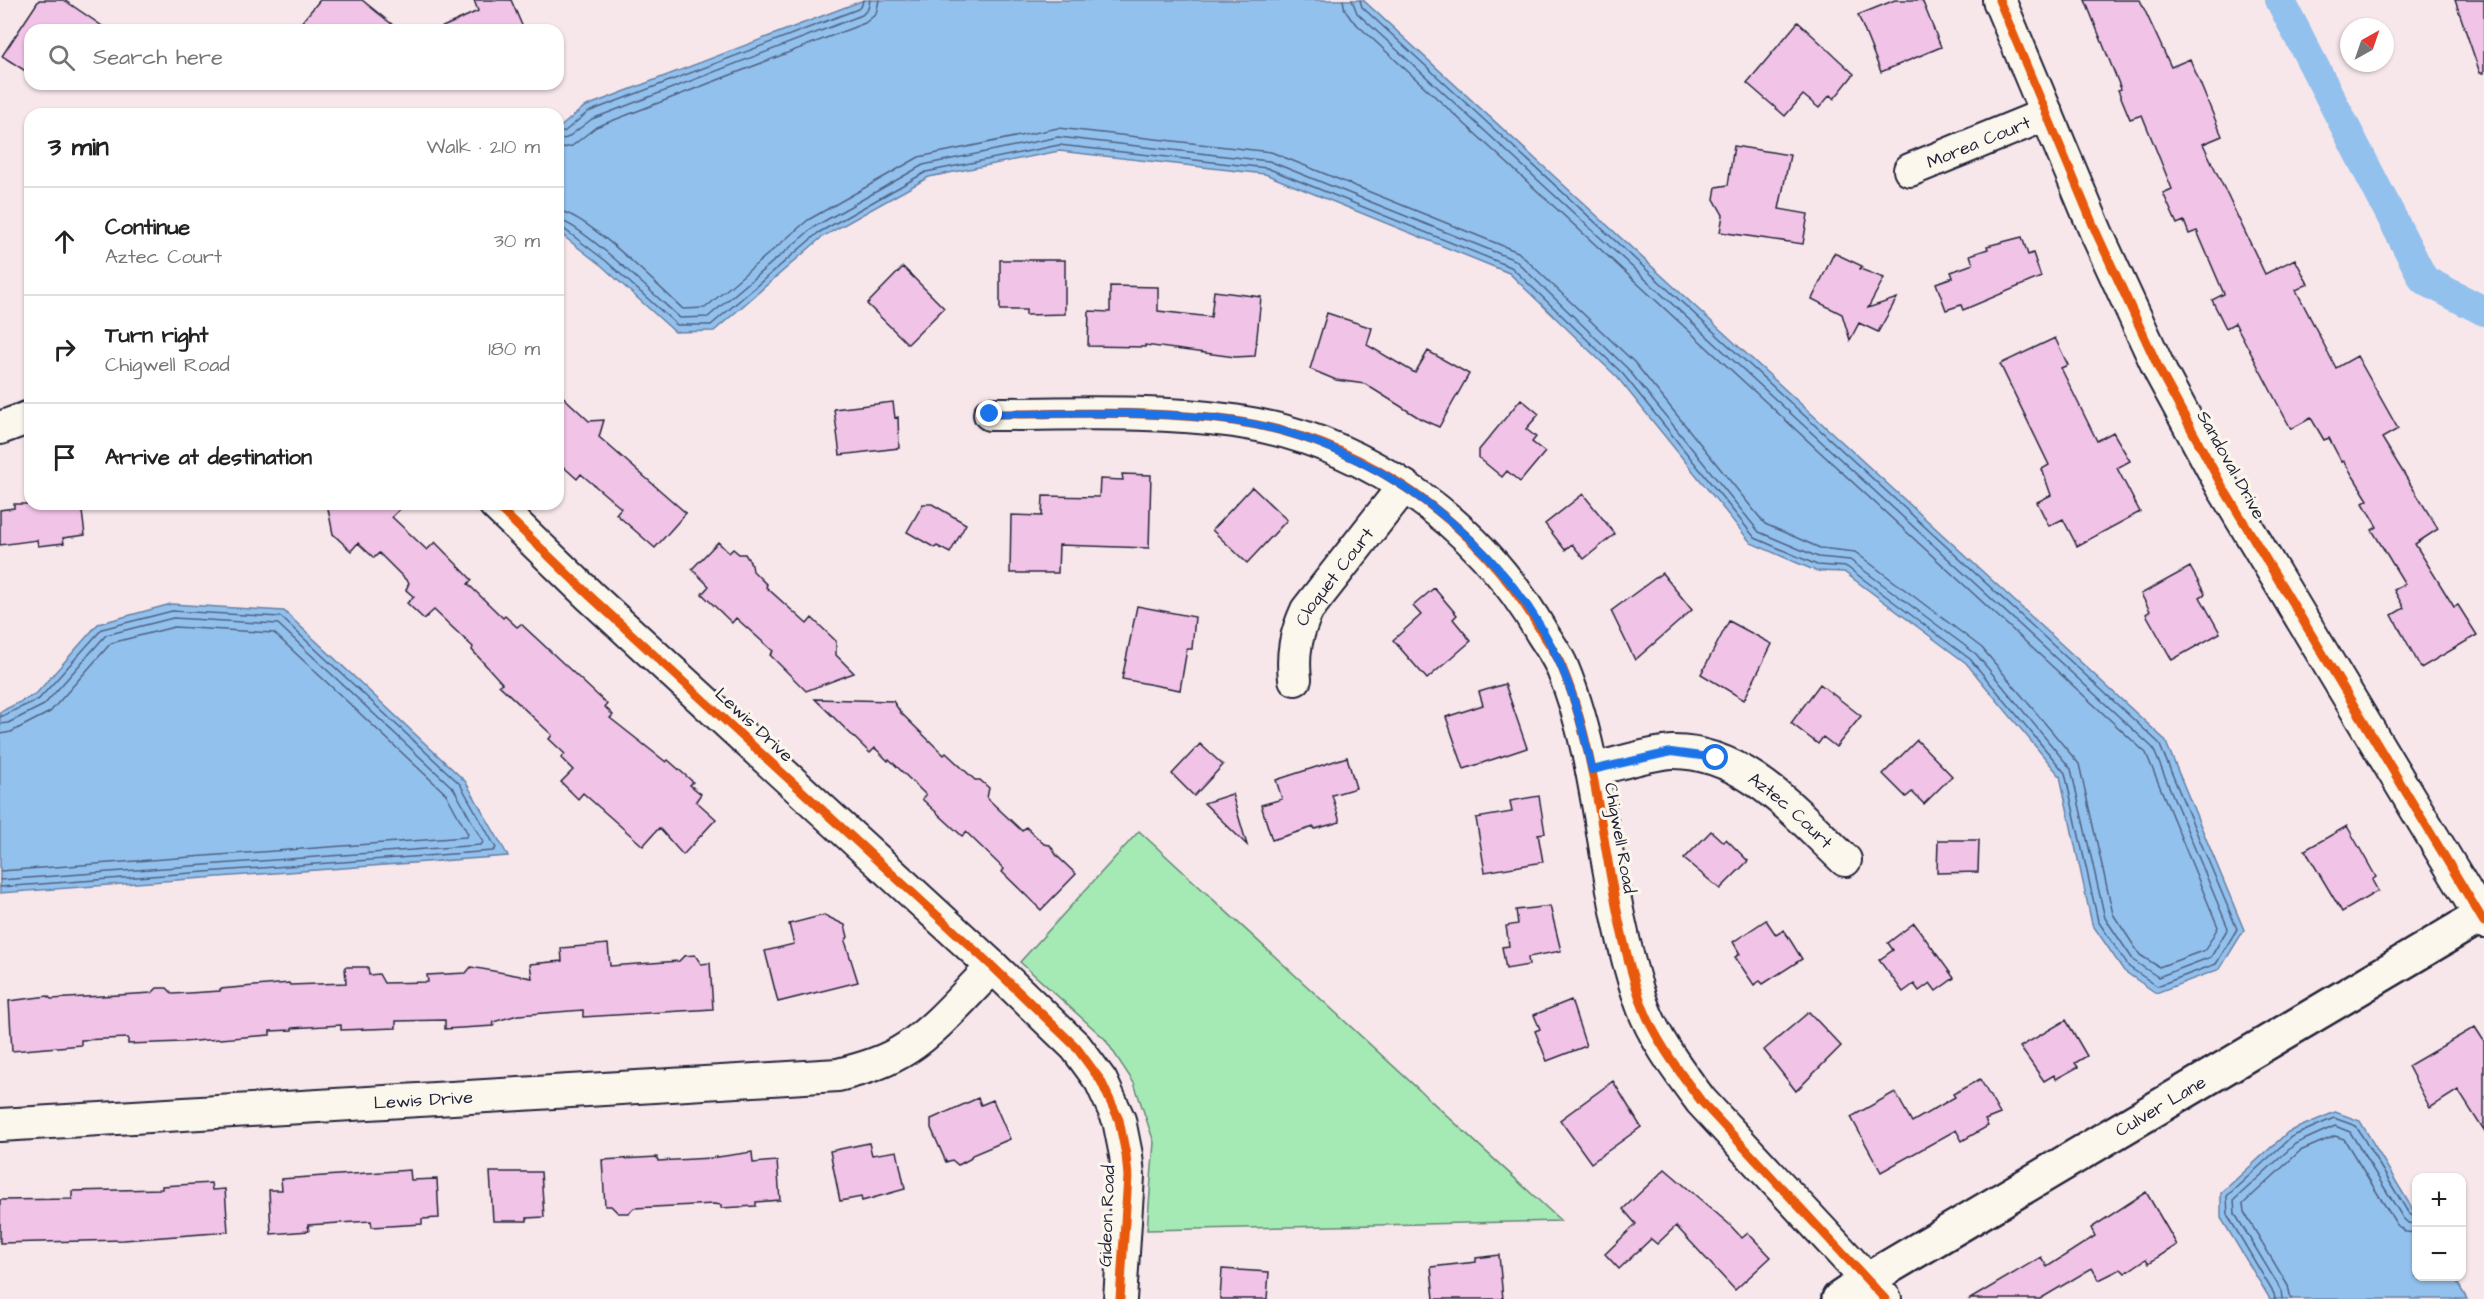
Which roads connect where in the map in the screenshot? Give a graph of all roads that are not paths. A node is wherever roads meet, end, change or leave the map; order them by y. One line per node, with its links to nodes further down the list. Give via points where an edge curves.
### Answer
1 (1999, 0): 2 (street, Sandoval Drive)
2 (2047, 114): 3 (street, Morea Court); 12 (street, Sandoval Drive, via 2161,373 2222,486)
3 (1910, 170)
4 (990, 414): 7 (street, Chigwell Road, via 1153,415 1235,421 1287,432 1337,449)
5 (24, 419): 6 (street)
6 (0, 428)
7 (1404, 486): 9 (street, Cloquet Court, via 1307,610 1296,633); 10 (street, Chigwell Road, via 1454,524 1494,563 1527,607 1564,674 1578,711)
8 (501, 510): 13 (street, Lewis Drive)
9 (1295, 679)
10 (1592, 770): 11 (street, Aztec Court, via 1671,752 1716,758 1760,781); 15 (street, Chigwell Road, via 1615,906 1640,1000 1656,1033 1701,1101)
11 (1845, 860)
12 (2483, 917): 15 (street, Culver Lane)
13 (993, 967): 14 (street, Lewis Drive, via 907,1049 870,1067 838,1076); 16 (street, Gideon Road, via 1076,1047 1101,1081 1119,1120 1128,1176)
14 (0, 1125)
15 (1876, 1289): 17 (street, Culver Lane)
16 (1120, 1299)
17 (1839, 1299)

